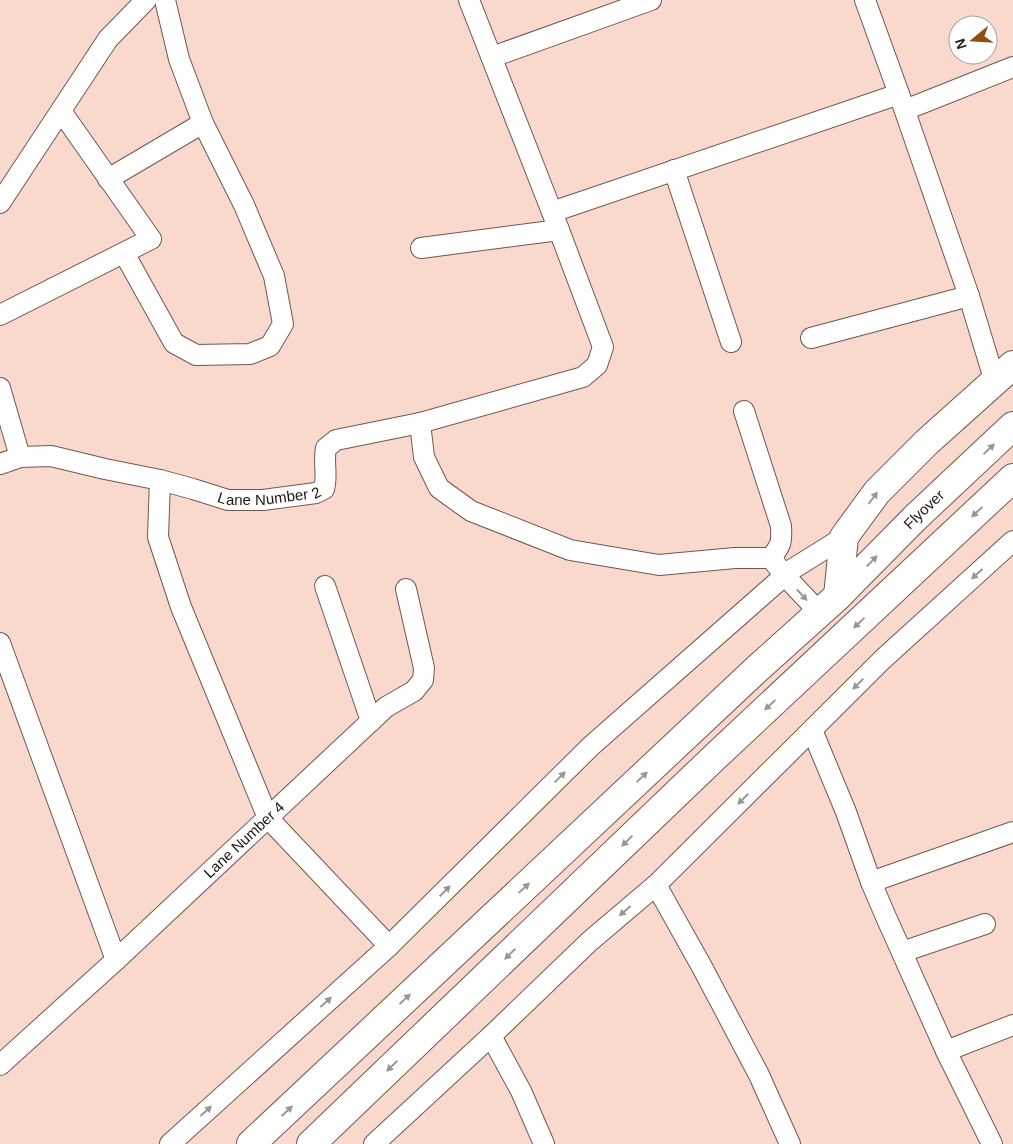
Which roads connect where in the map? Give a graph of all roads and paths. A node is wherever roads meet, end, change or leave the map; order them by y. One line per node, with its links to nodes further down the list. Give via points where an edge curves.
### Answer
1 (146, 0): 9 (street, via 108,39)
2 (165, 0): 10 (street, via 179,59)
3 (469, 0): 6 (street)
4 (651, 0): 6 (street)
5 (864, 0): 8 (street)
6 (492, 57): 14 (street)
7 (1013, 67): 8 (street)
8 (902, 102): 11 (street); 17 (street)
9 (61, 111): 12 (street); 13 (street)
10 (203, 123): 12 (street); 16 (street, via 244,205 274,276 283,324 270,346 250,354 196,355 174,343)
11 (674, 170): 14 (street); 20 (street)
12 (108, 179): 16 (street, via 152,239)
13 (0, 203)
14 (555, 221): 15 (street); 24 (street, Lane Number 2, via 603,347 597,365 583,377)
15 (421, 248)
16 (124, 253): 18 (street)
17 (969, 296): 19 (street); 21 (street)
18 (0, 315)
19 (811, 338)
20 (731, 342)
21 (1004, 374): 30 (highway, one-way to 21, via 877,492 927,442)
22 (0, 388): 26 (street)
23 (744, 411): 32 (street, via 781,526 782,540)
24 (420, 423): 29 (street, Lane Number 2, via 336,440 326,448 326,481 324,489 316,493 263,500 228,500); 32 (street, via 424,457 439,488 471,511 570,550 659,565)
25 (1013, 426): 36 (highway, Flyover, one-way to 25)
26 (20, 456): 27 (street, Lane Number 2); 29 (street, Lane Number 2, via 51,456)
27 (0, 464)
28 (1013, 478): 54 (highway, one-way to 54, via 718,754)
29 (160, 480): 40 (street, via 158,537 181,607)
30 (844, 537): 33 (street); 36 (highway)
31 (1013, 541): 39 (street, one-way to 39)
32 (771, 558): 33 (street)
33 (785, 576): 36 (street, one-way to 36); 45 (street, one-way to 33, via 591,746)
34 (326, 586): 38 (street)
35 (406, 589): 38 (street, Lane Number 4, via 424,668 423,680 414,691 386,707)
36 (829, 605): 53 (highway, Flyover, one-way to 36)
37 (0, 644): 47 (street)
38 (371, 721): 40 (street, Lane Number 4)
39 (812, 730): 42 (street); 43 (street, one-way to 43)
40 (268, 818): 45 (street); 47 (street, Lane Number 4)
41 (1013, 832): 42 (street)
42 (871, 882): 46 (street)
43 (656, 885): 49 (street, one-way to 49, via 590,941); 57 (street, via 759,1075)
44 (985, 924): 46 (street)
45 (389, 946): 52 (street, one-way to 45)
46 (902, 952): 50 (street)
47 (116, 960): 51 (street, Lane Number 4)
48 (1013, 1025): 50 (street)
49 (491, 1036): 55 (street); 56 (street)
50 (946, 1051): 58 (street)
51 (2, 1059)
52 (170, 1144)
53 (251, 1144)
54 (311, 1144)
55 (374, 1144)
56 (544, 1144)
57 (790, 1144)
58 (992, 1144)

